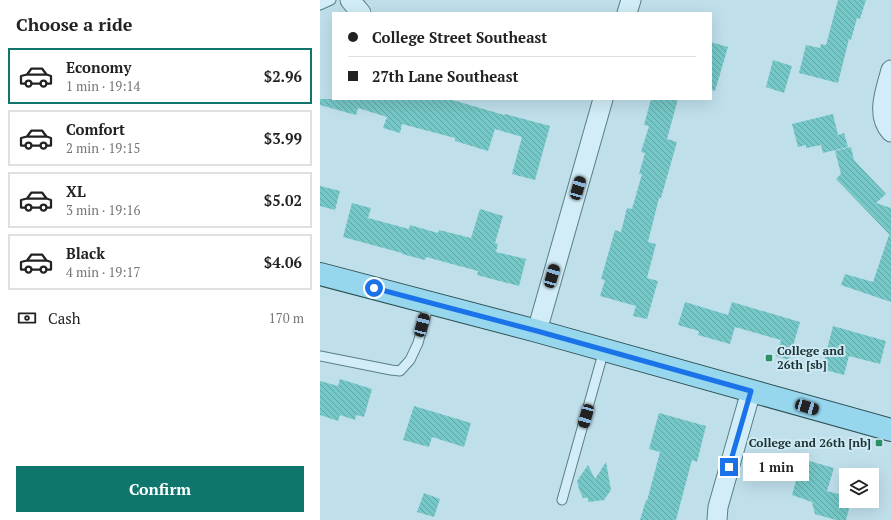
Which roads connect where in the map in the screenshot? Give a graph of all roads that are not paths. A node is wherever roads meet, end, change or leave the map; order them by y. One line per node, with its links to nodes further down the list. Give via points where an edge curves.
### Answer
1 (331, 0): 4 (lane)
2 (350, 0): 5 (street)
3 (631, 0): 6 (street)
4 (320, 5)
5 (360, 12)
6 (627, 12)
7 (891, 70): 9 (street, via 883,99 886,126)
8 (603, 100): 12 (street)
9 (891, 132)
10 (320, 274): 11 (main road)
11 (429, 302): 12 (main road); 14 (lane, via 418,342 410,360 400,371)
12 (537, 331): 13 (main road)
13 (604, 350): 15 (main road); 17 (lane)
14 (320, 356)
15 (751, 391): 16 (main road); 18 (street, via 718,507)
16 (891, 430)
17 (562, 500)
18 (717, 520)

